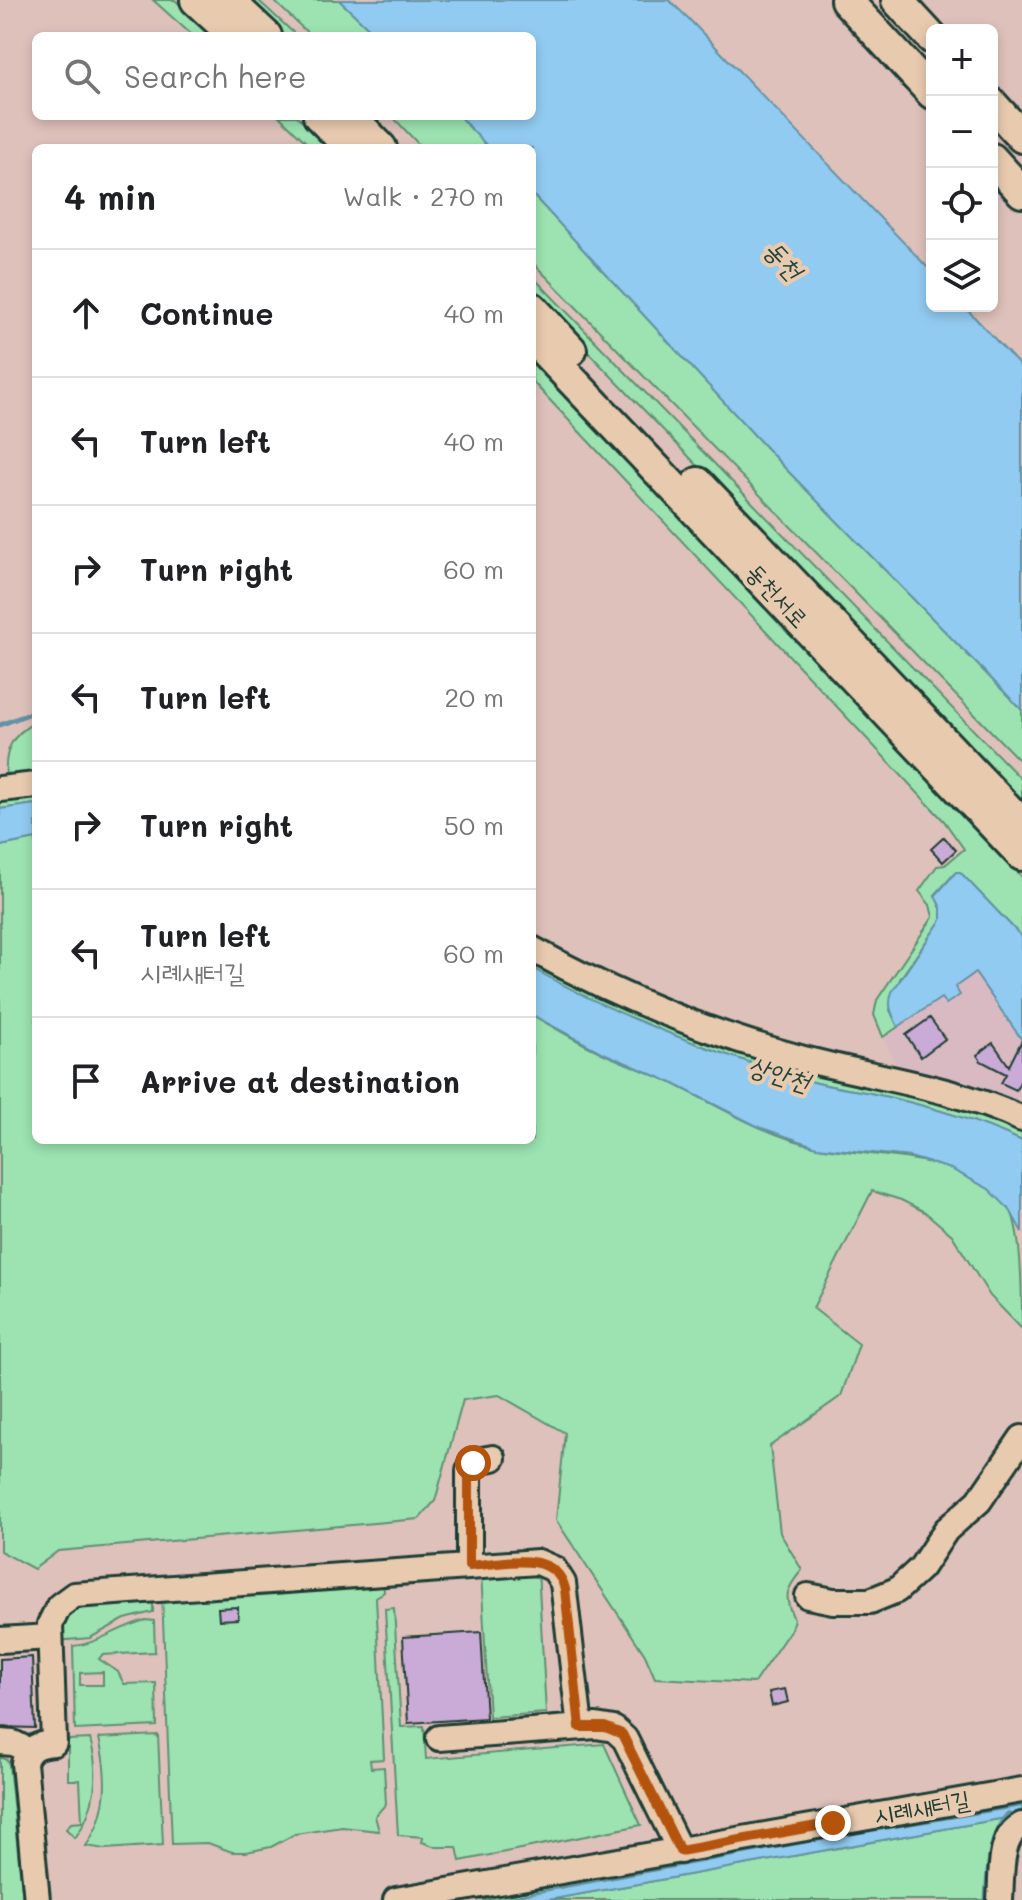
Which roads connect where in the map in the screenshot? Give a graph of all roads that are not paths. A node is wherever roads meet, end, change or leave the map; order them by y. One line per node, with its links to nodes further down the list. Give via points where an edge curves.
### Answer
1 (196, 0): 6 (main road)
2 (228, 0): 7 (main road)
3 (846, 0): 8 (main road)
4 (897, 0): 5 (main road)
5 (926, 31)
6 (231, 32)
7 (262, 32)
8 (926, 87)
9 (998, 111): 12 (main road)
10 (323, 120): 13 (main road)
11 (354, 120): 14 (main road)
12 (1022, 137)
13 (347, 144)
14 (377, 144)
15 (998, 166): 16 (main road)
16 (1022, 192)
17 (536, 312): 21 (main road, 동천서로)
18 (536, 342): 22 (main road, 동천서로)
19 (32, 785): 20 (street)
20 (0, 789)
21 (1022, 824)
22 (1022, 855)
23 (536, 951): 24 (street, via 619,993 732,1037 959,1095)
24 (1022, 1119)
25 (1022, 1438): 28 (street, via 979,1501 946,1530 921,1568 897,1590 870,1601)
26 (493, 1458): 27 (street, via 476,1461 469,1470)
27 (469, 1566): 29 (street, via 74,1595 55,1611); 31 (street, via 538,1562 561,1577)
28 (808, 1596)
29 (50, 1637): 30 (street); 34 (street, via 54,1743 41,1744)
30 (0, 1640)
31 (580, 1727): 32 (street); 37 (street, via 605,1727 622,1734)
32 (439, 1738)
33 (0, 1742): 34 (street, via 13,1743)
34 (26, 1761): 38 (street)
35 (1022, 1790): 37 (street, 시례새터길)
36 (1022, 1825): 40 (street, via 1007,1839)
37 (680, 1851): 39 (street, 시례새터길)
38 (37, 1900)
39 (396, 1900)
40 (1000, 1900)

